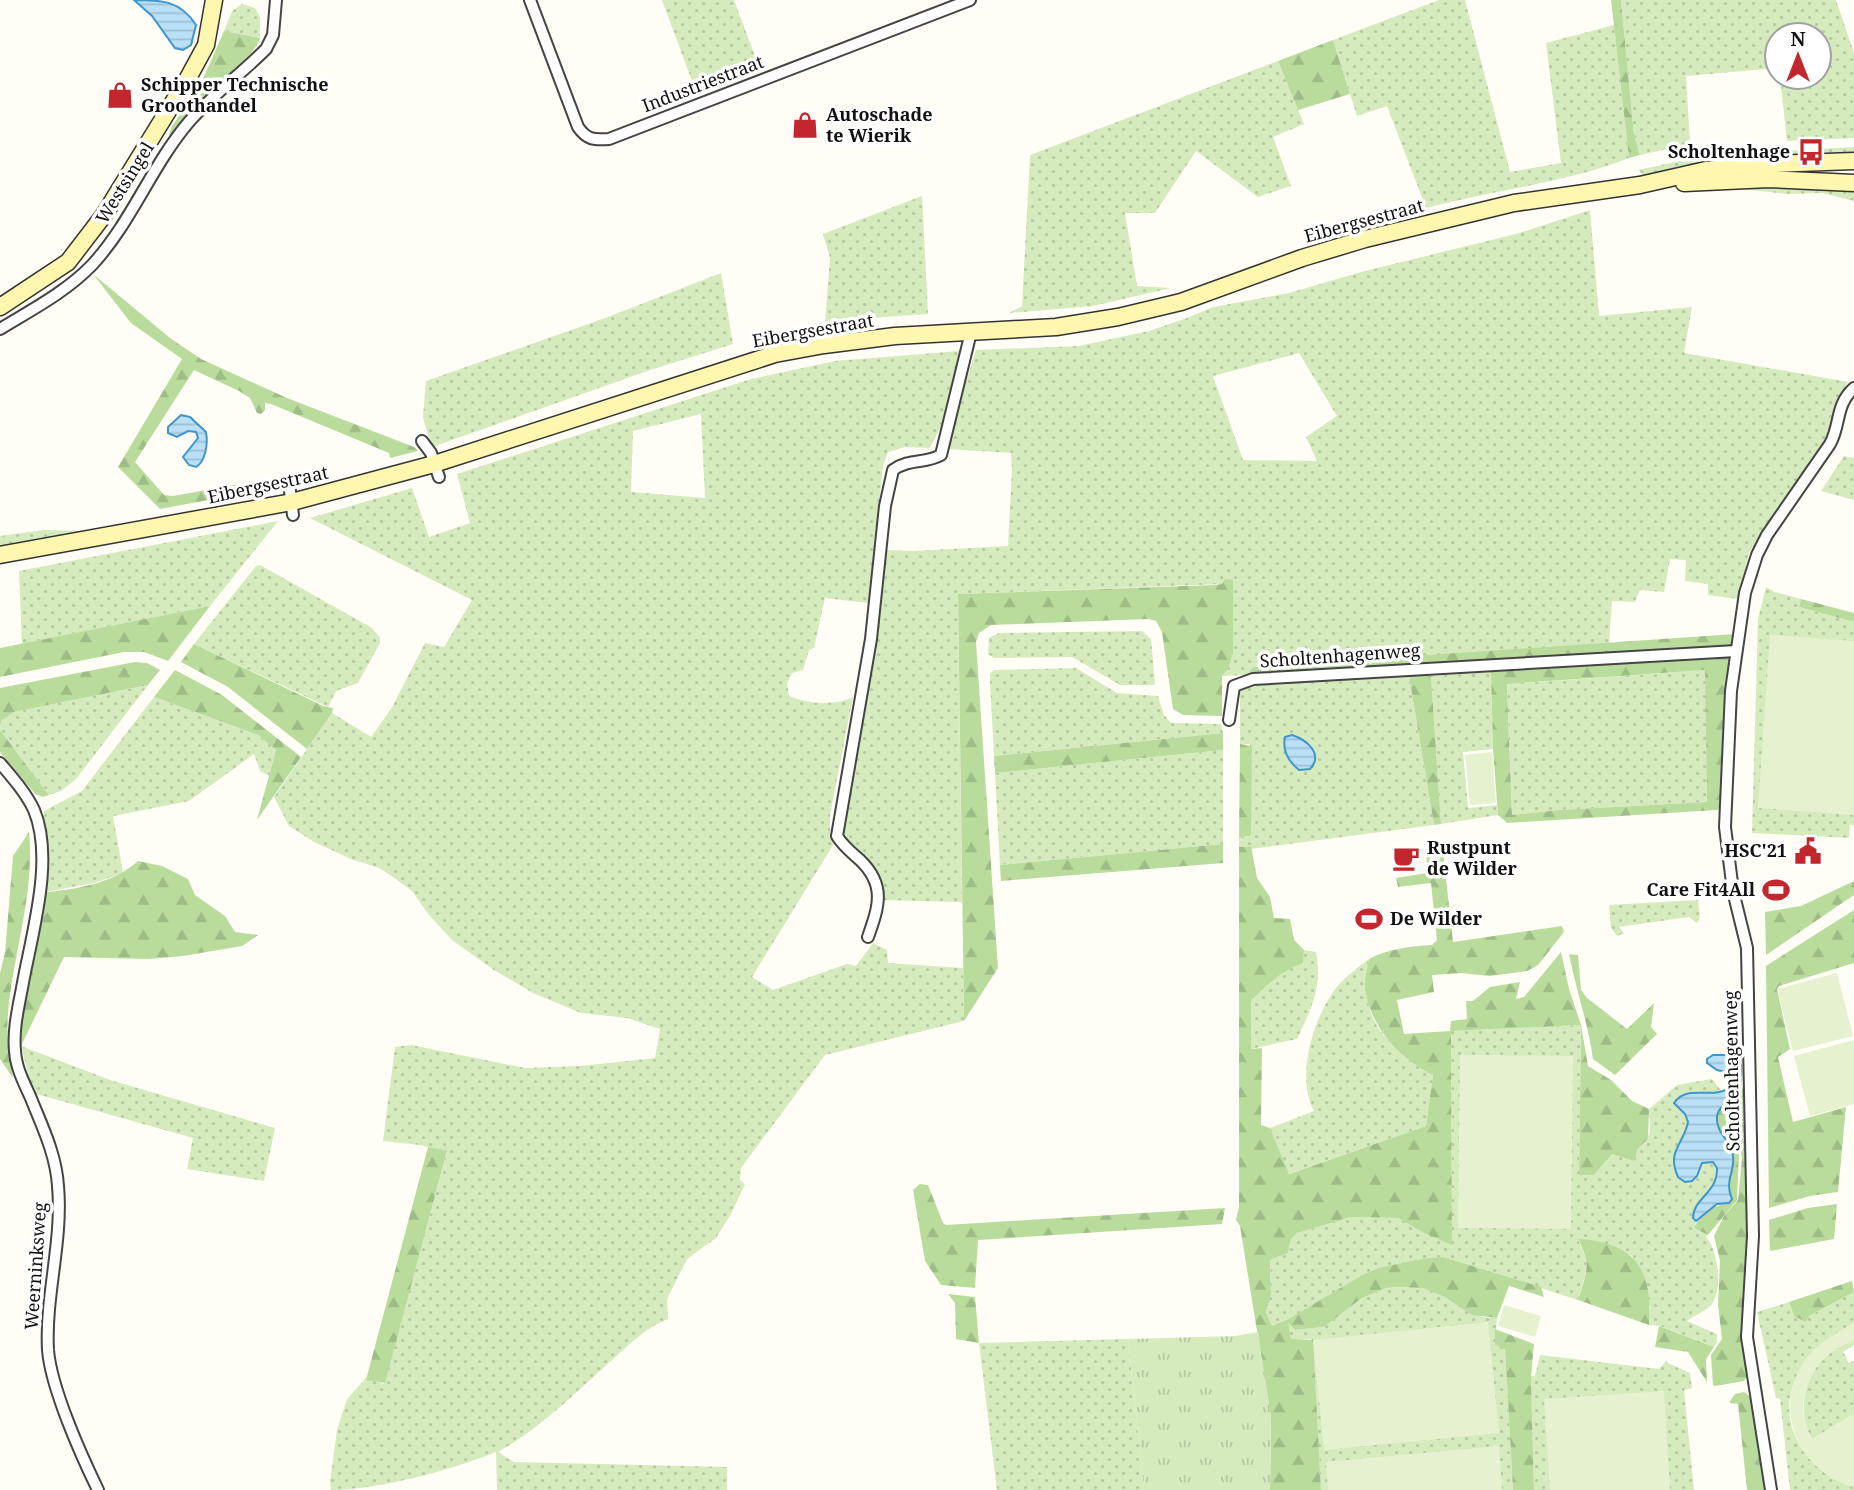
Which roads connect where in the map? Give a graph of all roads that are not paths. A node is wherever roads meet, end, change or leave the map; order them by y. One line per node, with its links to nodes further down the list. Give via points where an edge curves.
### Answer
1 (215, 0): 8 (main road, Westsingel, via 206,45 104,215 68,262)
2 (276, 0): 9 (street, Westsingel, via 273,35 266,49 189,122 108,246 68,287)
3 (530, 0): 4 (street, Industriestraat, via 578,127 593,141 609,139)
4 (970, 0)
5 (1854, 161): 7 (main road, Eibergsestraat, via 1706,170)
6 (1854, 183): 7 (main road, Eibergsestraat, via 1769,179)
7 (1640, 185): 10 (main road, Eibergsestraat, via 1514,203 1411,228 1302,258 1181,302 1118,317 1056,327)
8 (0, 307)
9 (0, 329)
10 (971, 332): 13 (main road, Eibergsestraat, via 895,336 775,354); 18 (street, via 941,455 892,470 885,506 871,639 837,836 875,877 879,895)
11 (1854, 388): 15 (street, Scholtenhagenweg, via 1842,403 1835,436 1757,555 1745,593)
12 (422, 441): 13 (street)
13 (437, 471): 14 (main road, Eibergsestraat, via 292,503)
14 (0, 555)
15 (1736, 651): 16 (street, Scholtenhagenweg, via 1253,679 1234,686); 20 (street, Scholtenhagenweg, via 1725,827 1746,948 1753,1236 1747,1337)
16 (1229, 720)
17 (0, 763): 19 (street, Weerninksweg, via 34,810 42,837 43,859 15,1026 15,1051 53,1152 58,1187 48,1352)
18 (868, 937)
19 (98, 1490)
20 (1771, 1490)

